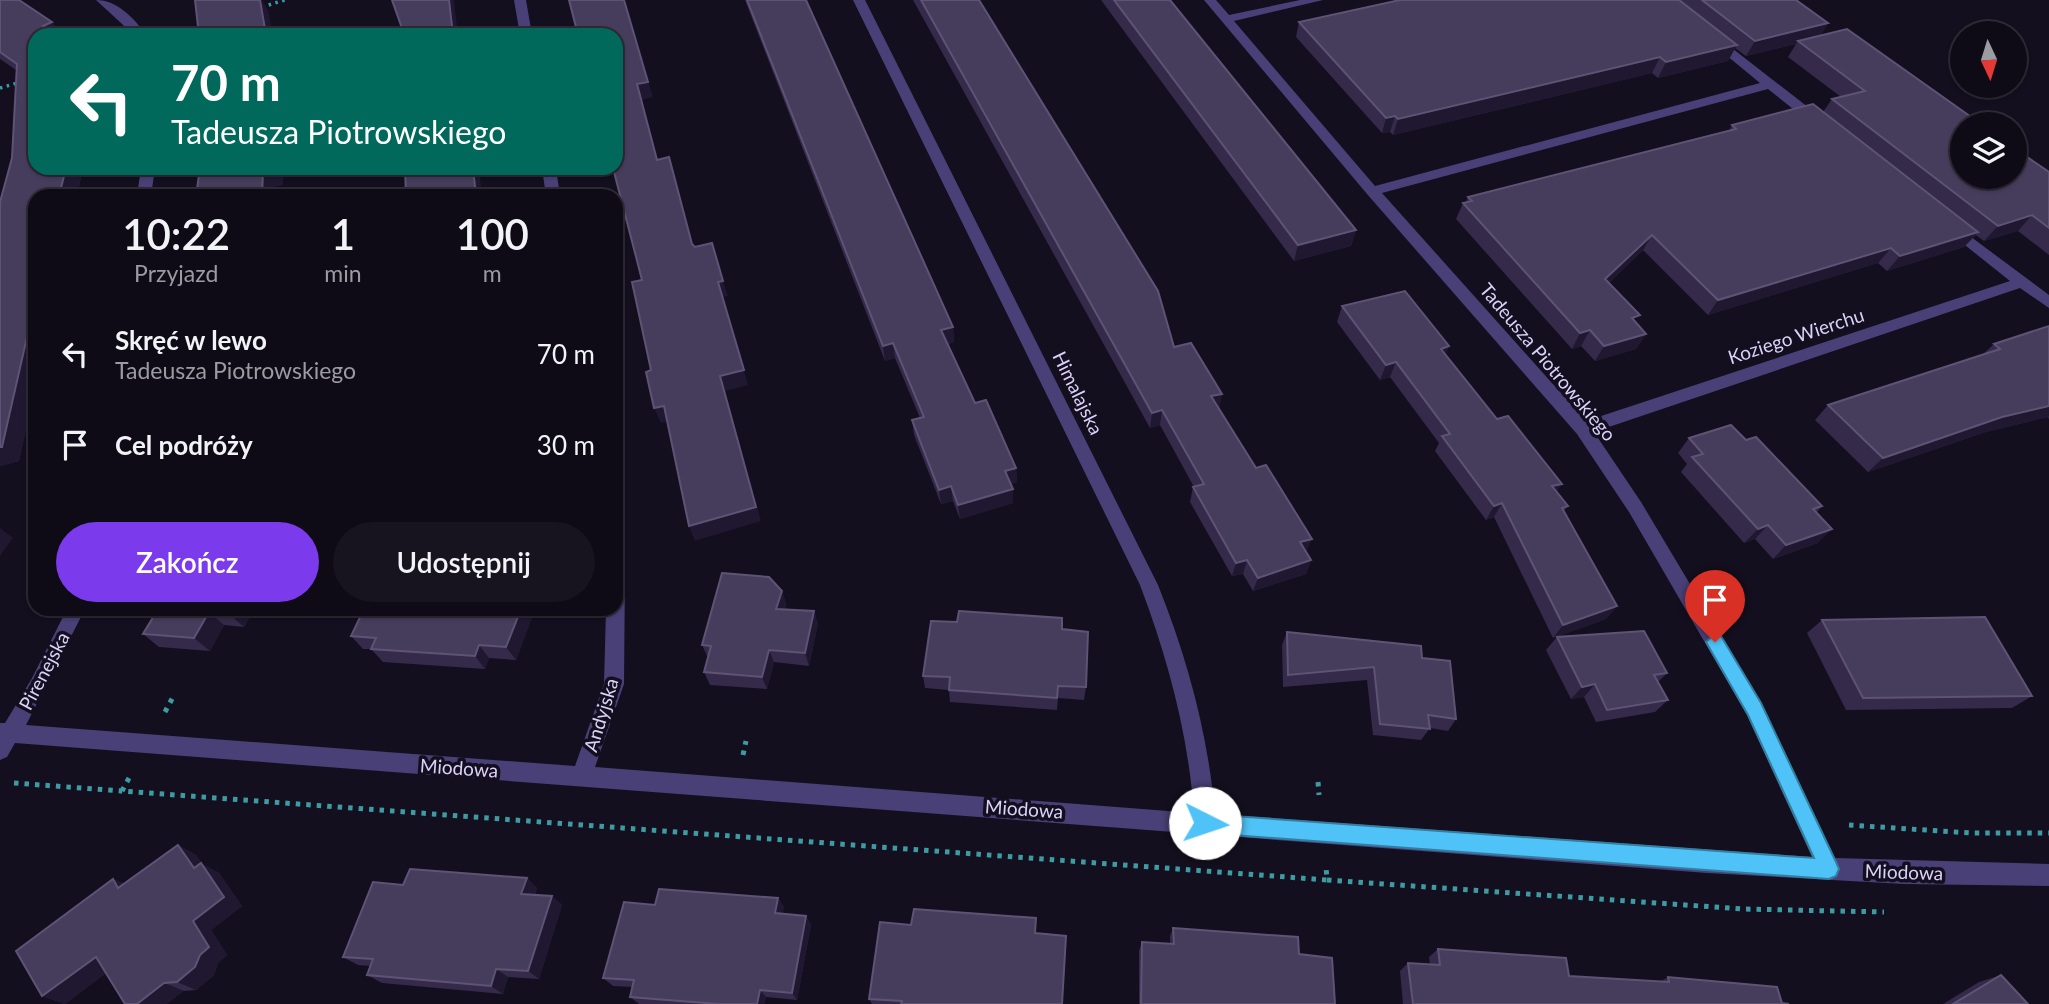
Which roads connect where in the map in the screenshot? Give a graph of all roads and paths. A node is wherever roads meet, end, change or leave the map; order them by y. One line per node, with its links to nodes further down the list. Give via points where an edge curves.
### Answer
1 (102, 0): 10 (street)
2 (285, 0): 7 (path)
3 (520, 0): 12 (street)
4 (859, 0): 32 (street, Himalajska, via 1149,585 1170,636 1196,727)
5 (1210, 0): 8 (street, Tadeusza Piotrowskiego)
6 (1317, 0): 8 (street)
7 (261, 8)
8 (1227, 19): 18 (street, Tadeusza Piotrowskiego)
9 (213, 23): 11 (path)
10 (134, 28)
11 (198, 28)
12 (525, 28)
13 (1706, 34): 15 (street)
14 (23, 81): 16 (path)
15 (1770, 84): 17 (street); 18 (street)
16 (0, 88)
17 (1825, 127)
18 (1372, 191): 22 (street, Tadeusza Piotrowskiego)
19 (1935, 214): 20 (street)
20 (2022, 282): 21 (street); 22 (street, Koziego Wierchu)
21 (2049, 303)
22 (1583, 429): 33 (street, Tadeusza Piotrowskiego, via 1755,709)
23 (73, 616): 26 (street, Pirenejska)
24 (615, 616): 28 (street, Andyjska, via 614,684)
25 (173, 697): 27 (path)
26 (4, 738): 27 (street, Miodowa)
27 (148, 743): 28 (street, Miodowa); 31 (path)
28 (581, 777): 32 (street, Miodowa)
29 (0, 782): 31 (path)
30 (1318, 782): 34 (path)
31 (122, 791): 38 (path)
32 (1205, 823): 34 (street, Miodowa)
33 (1809, 825): 35 (path); 36 (street, Tadeusza Piotrowskiego)
34 (1323, 831): 36 (street, Miodowa); 38 (path)
35 (2049, 833)
36 (1829, 869): 37 (street, Miodowa)
37 (2049, 875)
38 (1327, 880): 39 (path, via 1743,909)
39 (1891, 912)

